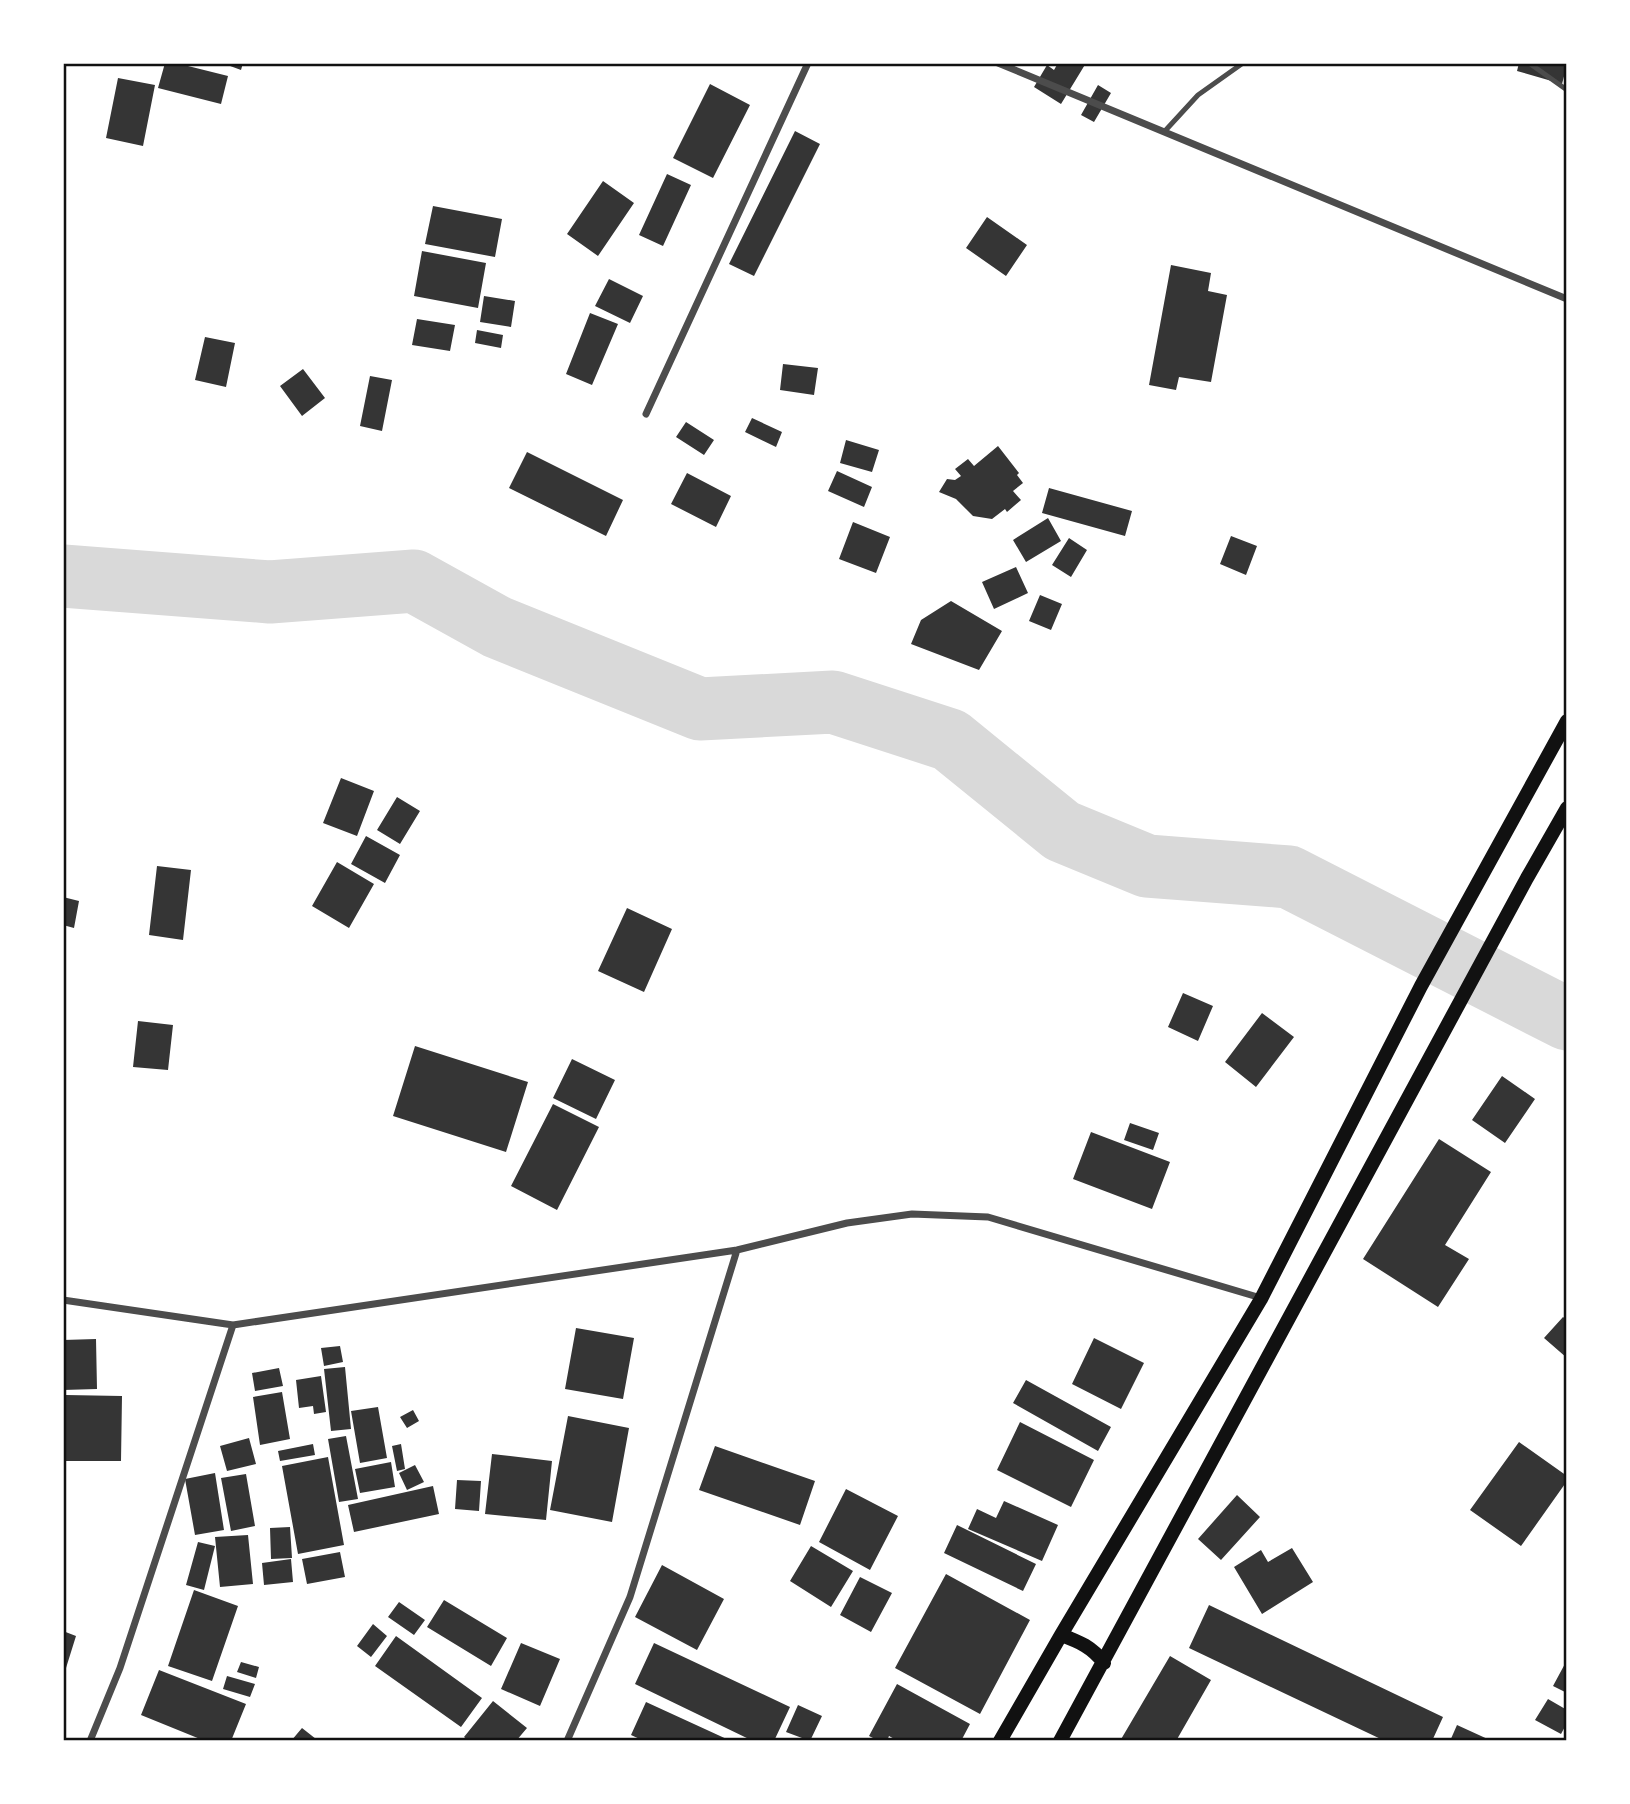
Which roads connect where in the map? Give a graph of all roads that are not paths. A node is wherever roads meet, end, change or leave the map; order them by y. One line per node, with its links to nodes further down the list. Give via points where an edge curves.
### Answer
1 (808, 63): 8 (street)
2 (998, 63): 6 (street)
3 (1243, 63): 6 (lane, via 1198,95)
4 (1529, 63): 5 (lane)
5 (1567, 90)
6 (1163, 132): 7 (street)
7 (1567, 299)
8 (646, 414)
9 (1567, 722): 12 (main road, via 1421,986)
10 (1567, 808): 16 (main road)
11 (737, 1250): 12 (street, via 847,1223 912,1214 988,1217); 14 (street); 18 (street, via 630,1597)
12 (1261, 1299): 15 (main road)
13 (63, 1300): 14 (street)
14 (233, 1325): 17 (street, via 120,1668)
15 (1061, 1635): 16 (main road, via 1095,1650); 19 (main road)
16 (1104, 1663): 20 (main road)
17 (90, 1741)
18 (567, 1741)
19 (1000, 1741)
20 (1060, 1741)

